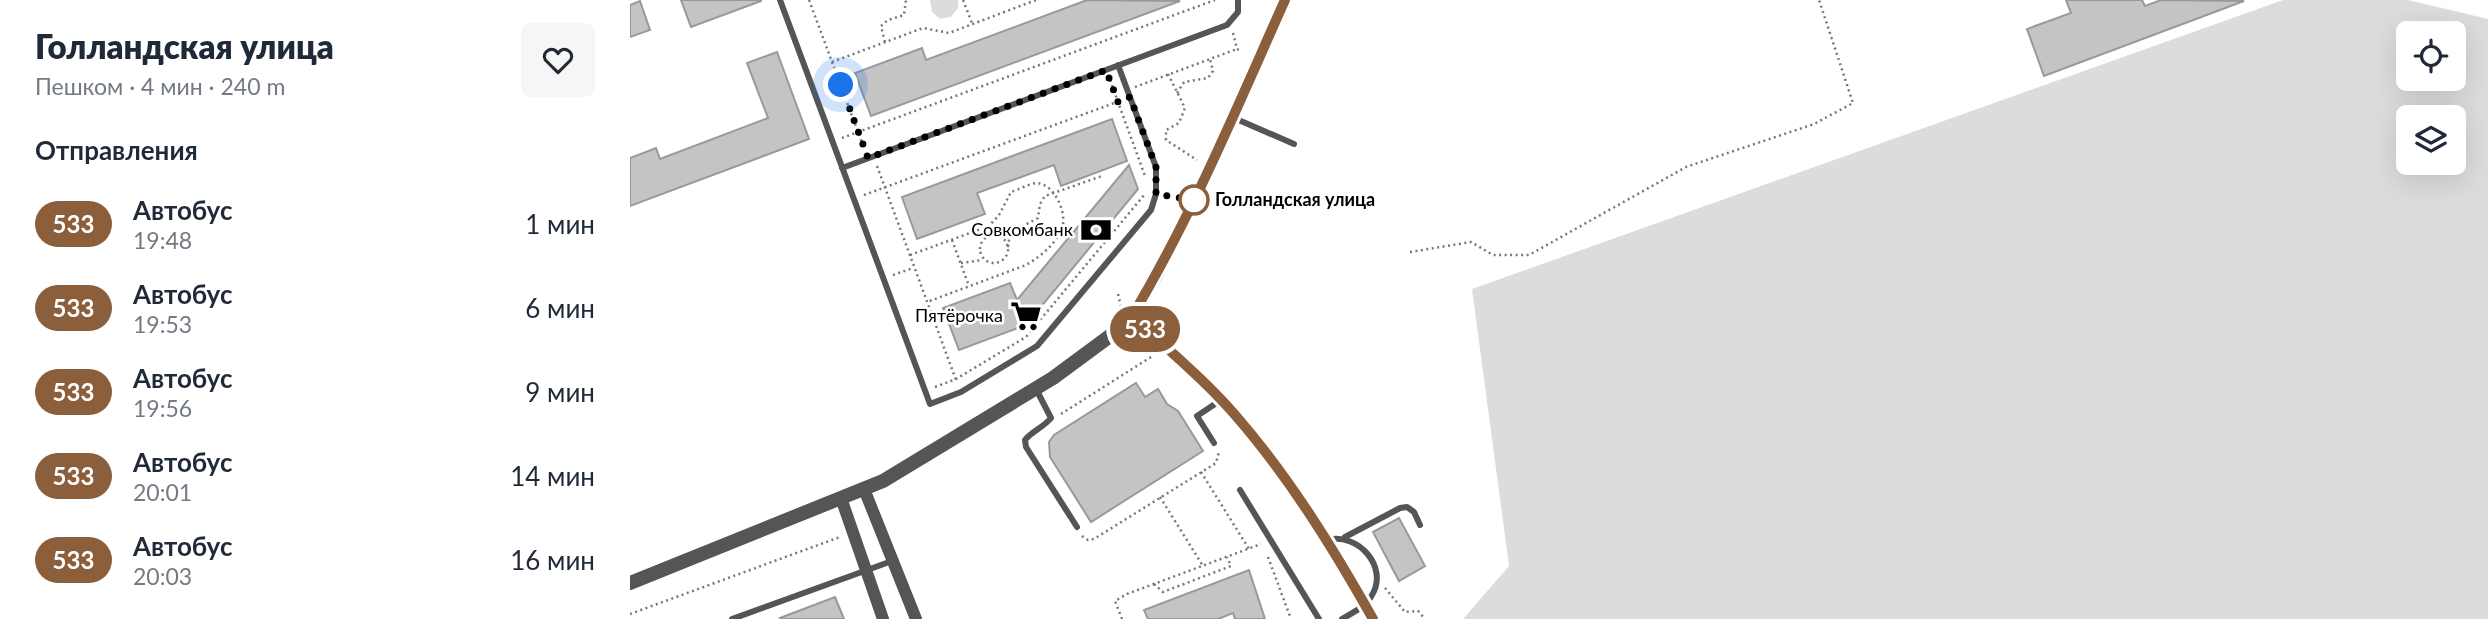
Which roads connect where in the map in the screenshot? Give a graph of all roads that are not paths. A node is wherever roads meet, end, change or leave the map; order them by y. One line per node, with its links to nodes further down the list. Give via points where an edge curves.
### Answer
1 (780, 0): 7 (lane)
2 (1238, 0): 4 (lane, via 1238,12 1230,23)
3 (1285, 0): 5 (street)
4 (1118, 65): 7 (lane); 7 (lane, via 1156,167 1151,210 1037,346 961,392 930,404)
5 (1232, 117): 6 (lane); 8 (street, via 1161,267)
6 (1294, 144)
7 (842, 168)
8 (1132, 316): 9 (street, via 1101,344); 10 (street)
9 (1035, 389): 12 (street, via 902,471); 16 (lane, via 1051,418 1029,435 1026,447)
10 (1221, 400): 11 (lane, via 1197,415); 18 (street, via 1273,462)
11 (1214, 443)
12 (864, 489): 14 (street); 19 (street)
13 (1240, 490): 26 (lane)
14 (841, 498): 20 (street); 21 (street)
15 (1420, 525): 17 (lane, via 1414,512 1400,508)
16 (1077, 527)
17 (1345, 537): 18 (lane); 22 (lane, via 1366,552 1376,574 1377,586)
18 (1326, 541): 22 (street)
19 (893, 560): 20 (lane); 25 (street)
20 (867, 570): 23 (lane); 24 (street)
21 (630, 583)
22 (1365, 605): 27 (lane); 28 (street)
23 (732, 619)
24 (883, 619)
25 (916, 619)
26 (1319, 619)
27 (1342, 619)
28 (1373, 619)

